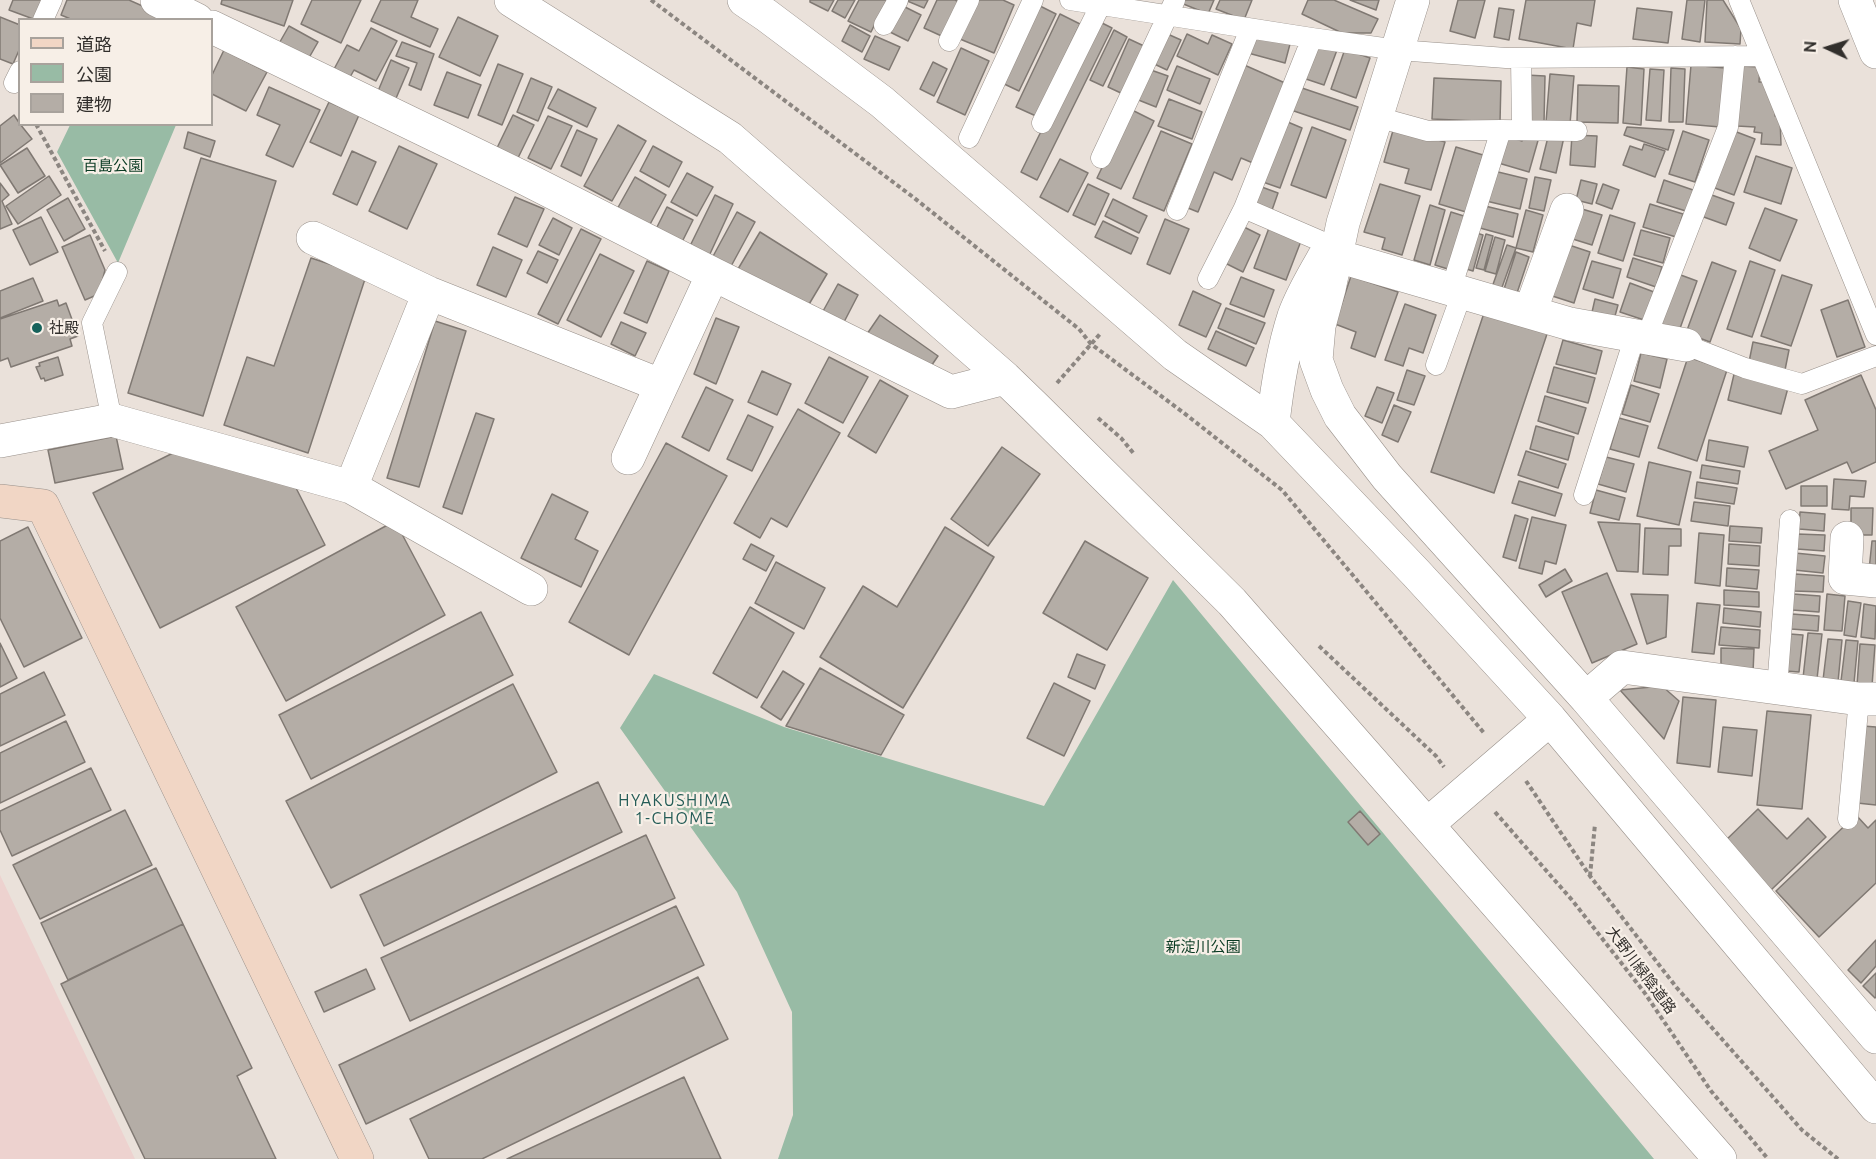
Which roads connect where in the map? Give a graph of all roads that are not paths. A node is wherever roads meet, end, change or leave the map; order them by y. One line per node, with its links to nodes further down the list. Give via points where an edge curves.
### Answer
1 (52, 0): 14 (lane)
2 (157, 0): 15 (street)
3 (511, 0): 49 (street, via 730,138)
4 (744, 0): 52 (street, via 882,102 1175,355)
5 (898, 0): 16 (lane)
6 (969, 0): 20 (lane)
7 (1033, 0): 31 (lane)
8 (1070, 0): 12 (lane)
9 (1413, 0): 21 (street)
10 (1739, 0): 24 (lane)
11 (1855, 0): 22 (street)
12 (1102, 3): 13 (lane); 27 (lane)
13 (1171, 8): 18 (lane); 32 (lane)
14 (44, 18)
15 (193, 18)
16 (885, 25)
17 (213, 27): 39 (street)
18 (1250, 29): 19 (lane); 34 (lane)
19 (1311, 38): 21 (lane); 33 (lane)
20 (949, 41)
21 (1398, 50): 25 (lane); 26 (street)
22 (1876, 52)
23 (1736, 56): 24 (lane); 25 (lane); 45 (lane, via 1728,126)
24 (1762, 56): 44 (lane)
25 (1521, 58): 29 (lane)
26 (1377, 117): 28 (lane, via 1428,131); 37 (street)
27 (1042, 123)
28 (1501, 130): 29 (lane); 41 (lane)
29 (1522, 130): 30 (lane)
30 (1577, 131)
31 (969, 138)
32 (1101, 158)
33 (1244, 208): 37 (lane); 40 (lane)
34 (1177, 210)
35 (1567, 210): 43 (street)
36 (312, 238): 42 (street)
37 (1337, 241): 41 (street); 52 (street, via 1313,275 1294,315 1277,387); 63 (street, via 1316,360 1340,416 1387,477)
38 (117, 272): 51 (lane, via 92,323)
39 (713, 274): 49 (street, via 951,392); 50 (street)
40 (1208, 279)
41 (1457, 291): 43 (street); 48 (lane)
42 (429, 293): 50 (street); 55 (street)
43 (1530, 312): 45 (street)
44 (1876, 335)
45 (1640, 337): 46 (street); 56 (lane)
46 (1686, 345): 47 (lane, via 1745,368 1803,384)
47 (1876, 356)
48 (1436, 365)
49 (1005, 378): 67 (street, via 1232,602)
50 (660, 385): 54 (street)
51 (112, 420): 53 (street); 55 (street)
52 (1274, 423): 65 (street)
53 (0, 441)
54 (628, 458)
55 (351, 487): 61 (street)
56 (1584, 495)
57 (0, 501): 70 (street, via 43,506)
58 (1790, 520): 62 (lane)
59 (1846, 538): 60 (street, via 1845,578)
60 (1876, 581)
61 (531, 589)
62 (1777, 688): 63 (street, via 1622,667); 64 (street)
63 (1586, 698): 68 (street)
64 (1868, 699): 66 (lane)
65 (1550, 719): 67 (street); 69 (street)
66 (1848, 819)
67 (1428, 824): 71 (street)
68 (1876, 1038)
69 (1876, 1107)
70 (357, 1159)
71 (1720, 1159)

